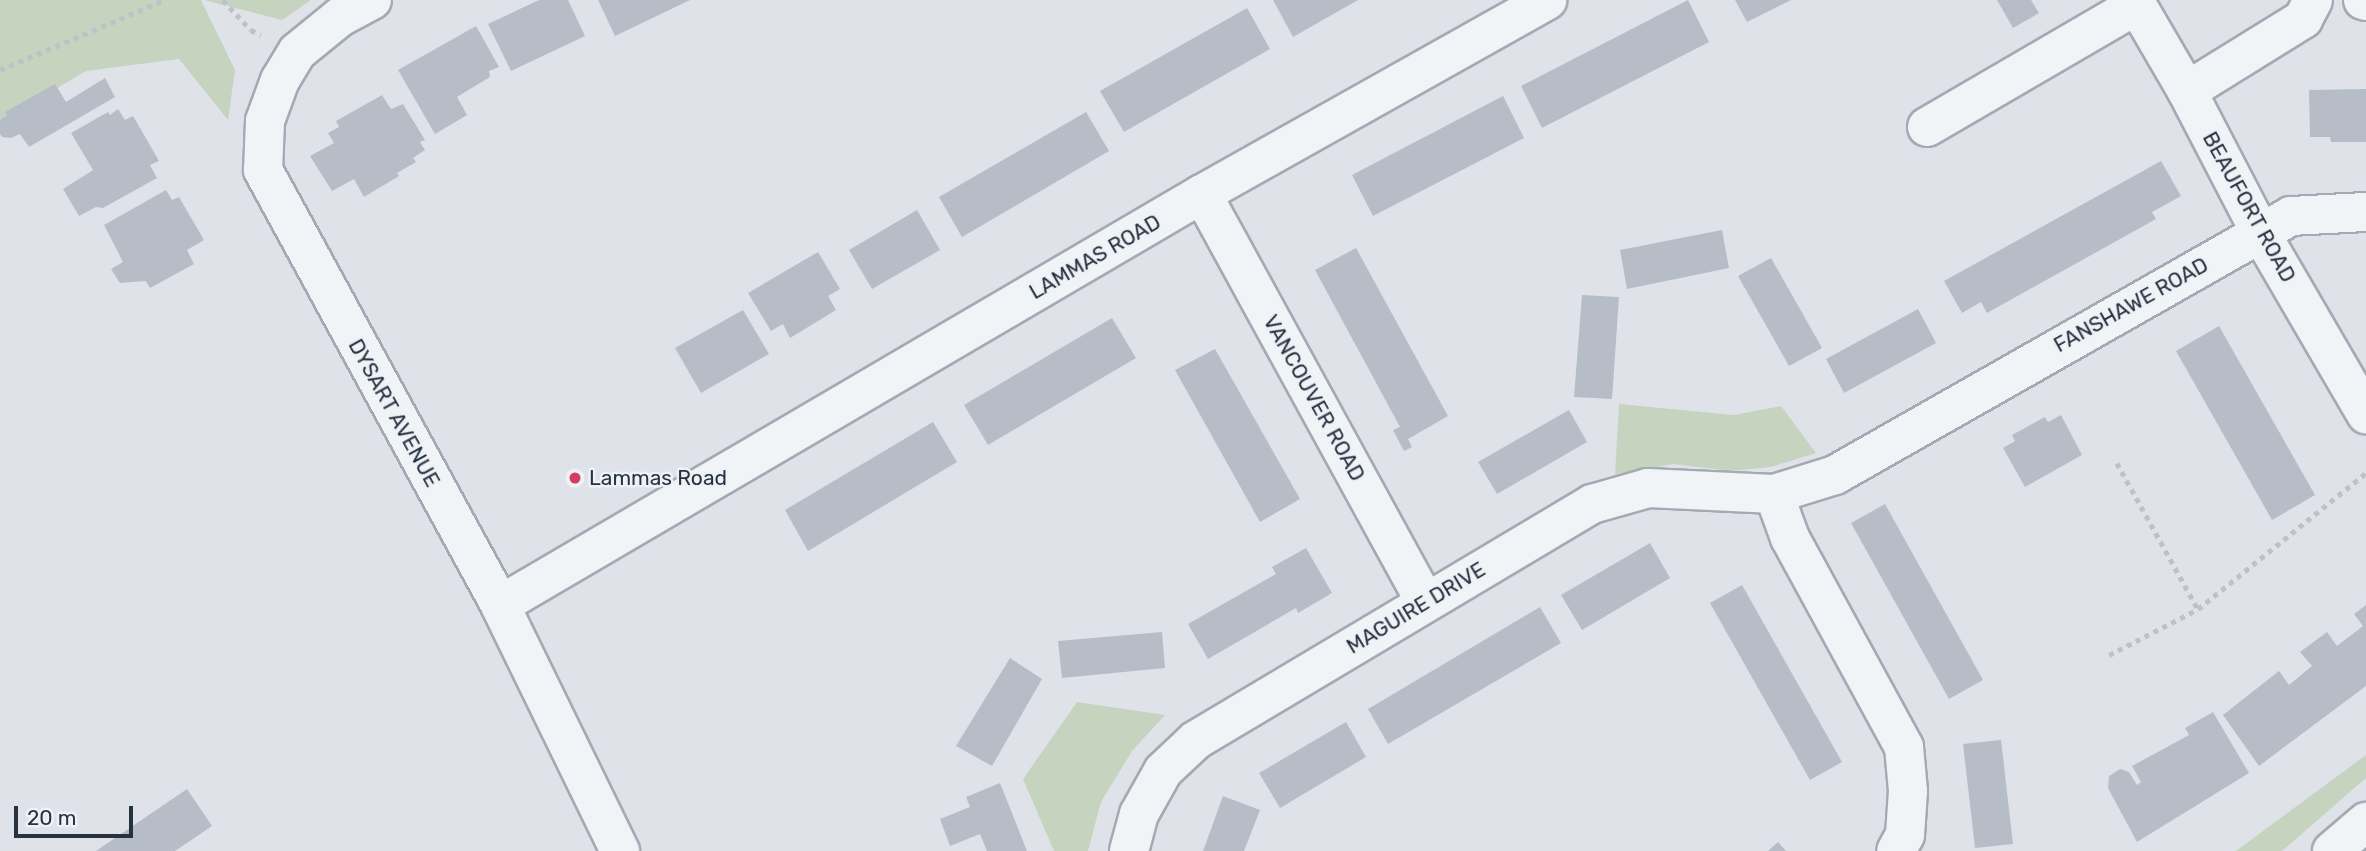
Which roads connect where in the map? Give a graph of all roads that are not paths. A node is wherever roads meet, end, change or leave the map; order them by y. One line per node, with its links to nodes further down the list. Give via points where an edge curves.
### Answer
1 (372, 0): 14 (street, DYSART AVENUE, via 340,17 297,52 280,80 265,121 263,170)
2 (1548, 0): 7 (street, LAMMAS ROAD)
3 (2313, 0): 5 (street, via 2304,19)
4 (2136, 2): 5 (street, BEAUFORT ROAD); 6 (street)
5 (2187, 91): 9 (street, BEAUFORT ROAD)
6 (1927, 127)
7 (1202, 194): 13 (street, VANCOUVER ROAD); 14 (street, LAMMAS ROAD)
8 (2366, 212): 9 (street, FANSHAWE ROAD, via 2291,216)
9 (2260, 232): 10 (street, FANSHAWE ROAD); 11 (street, BEAUFORT ROAD)
10 (2001, 378): 12 (street, MAGUIRE DRIVE, via 1835,475)
11 (2366, 414)
12 (1774, 494): 13 (street, MAGUIRE DRIVE, via 1648,488 1592,504); 18 (street, via 1790,538 1904,747 1905,835)
13 (1425, 602): 17 (street, MAGUIRE DRIVE, via 1195,740 1163,772 1139,814)
14 (500, 605): 16 (street, DYSART AVENUE)
15 (2366, 822): 19 (street)
16 (620, 851)
17 (1129, 851)
18 (1896, 851)
19 (2332, 851)

